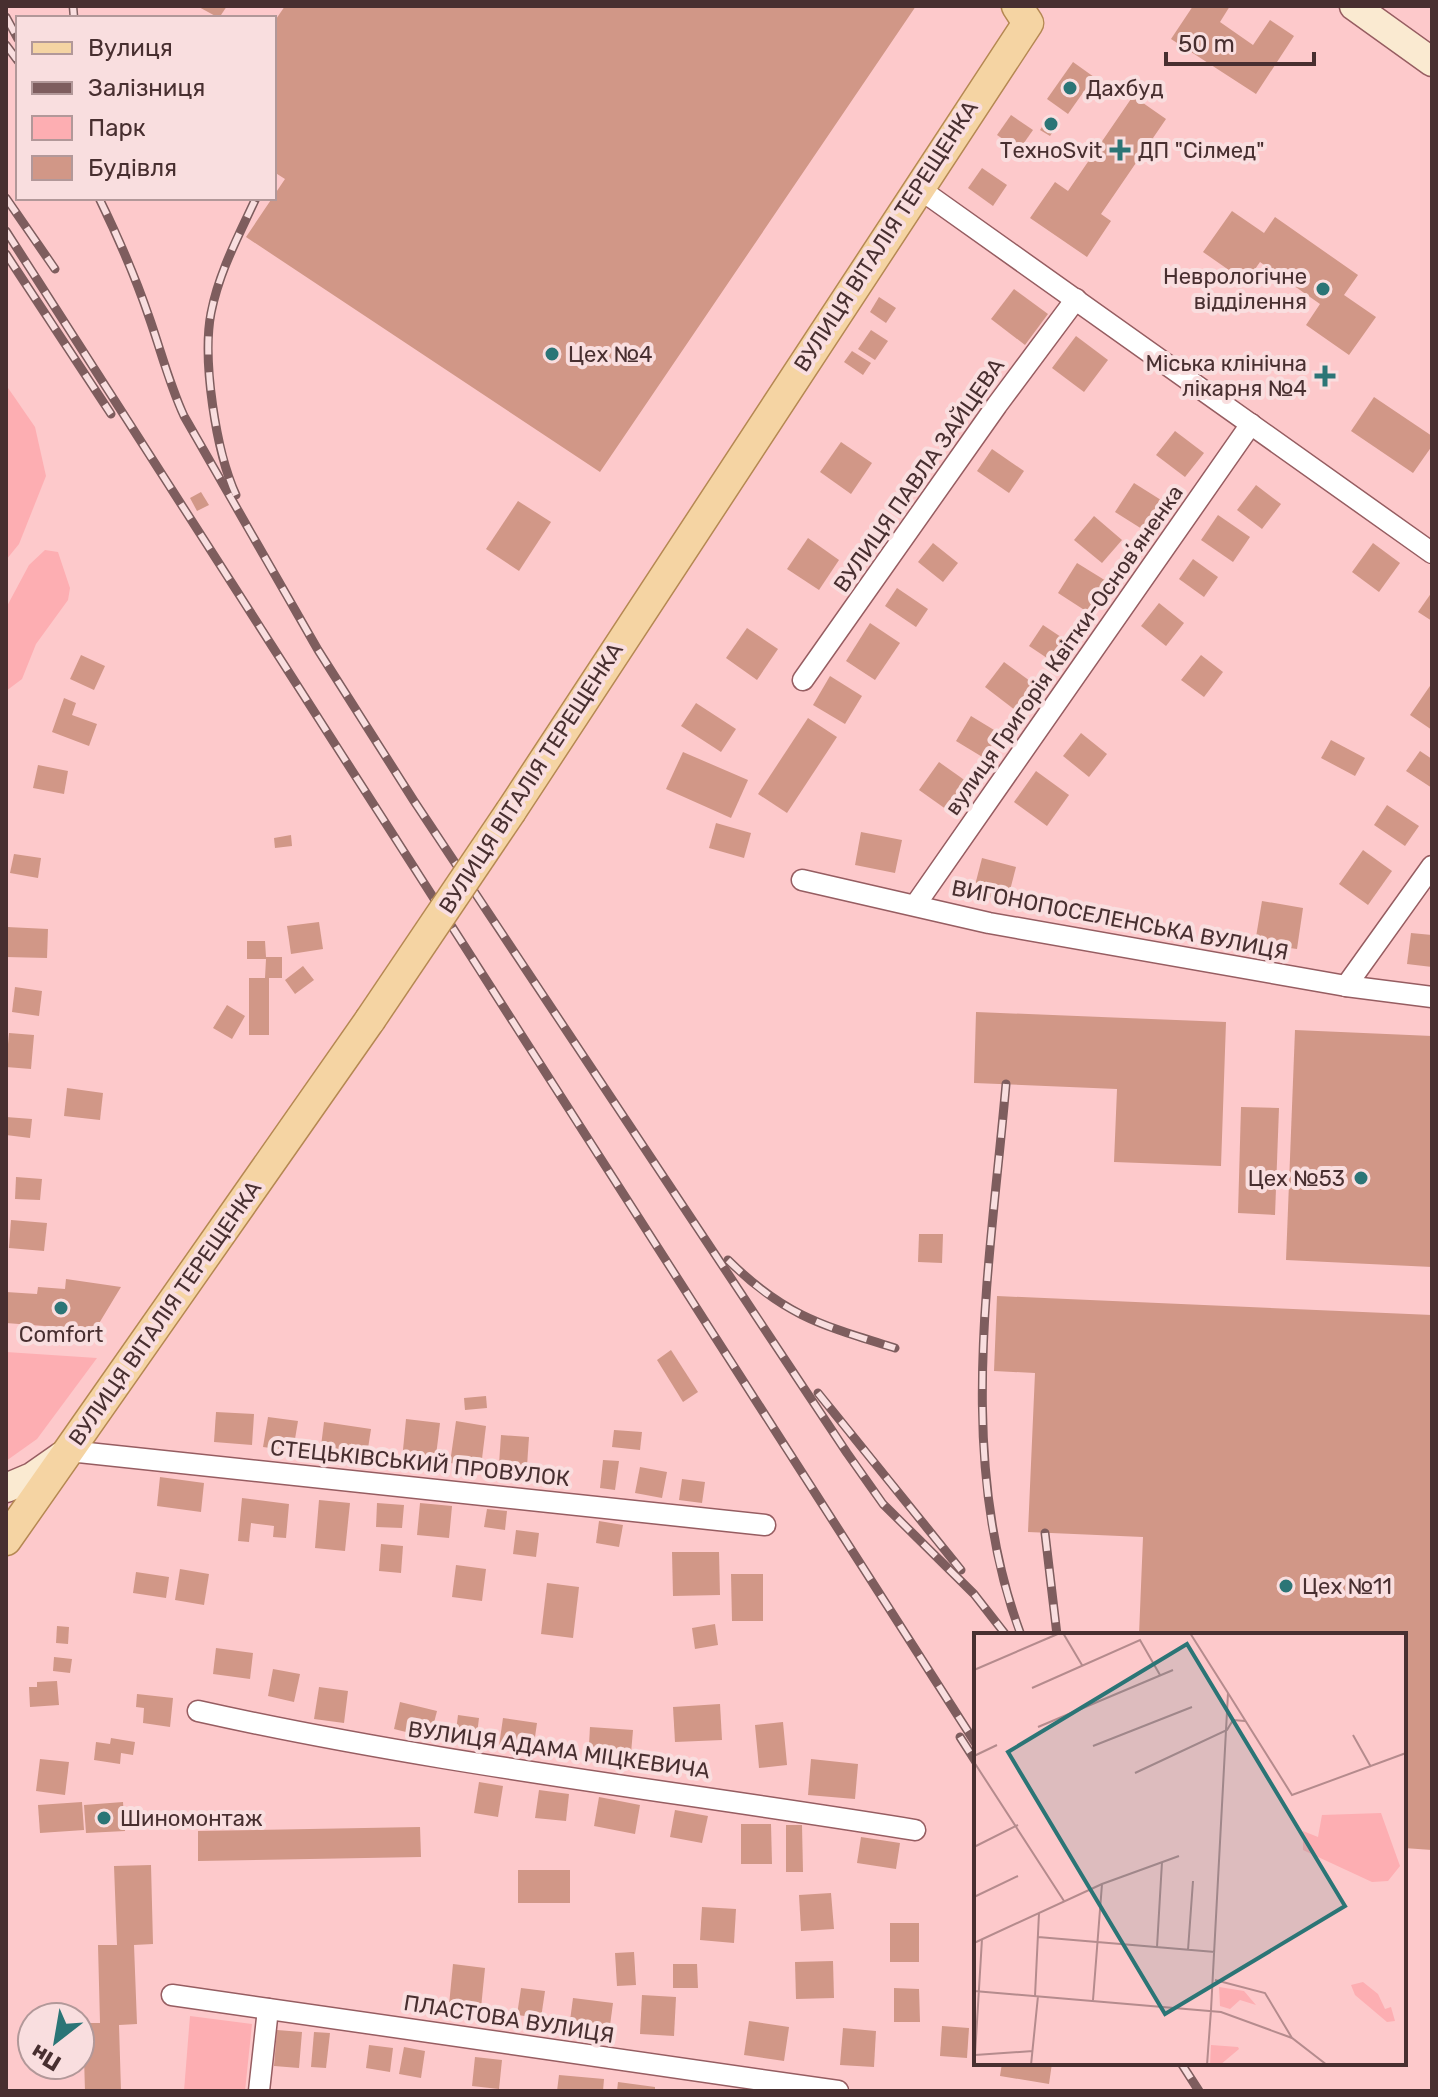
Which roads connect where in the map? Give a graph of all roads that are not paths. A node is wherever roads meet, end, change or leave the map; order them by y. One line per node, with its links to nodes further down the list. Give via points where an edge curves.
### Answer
1 (1354, 6): 3 (main road)
2 (1028, 12): 4 (main road, ВУЛИЦЯ ВІТАЛІЯ ТЕРЕЩЕНКА)
3 (1432, 62)
4 (917, 187): 5 (street); 14 (main road, ВУЛИЦЯ ВІТАЛІЯ ТЕРЕЩЕНКА, bridge, via 511,811)
5 (1076, 299): 6 (street); 8 (street, ВУЛИЦЯ ПАВЛА ЗАЙЦЕВА)
6 (1251, 424): 7 (street); 11 (street, вулиця Григорія Квітки-Основʼяненка)
7 (1432, 553)
8 (803, 680)
9 (1432, 866): 12 (street)
10 (802, 880): 11 (street, ВИГОНОПОСЕЛЕНСЬКА ВУЛИЦЯ)
11 (916, 904): 12 (street, ВИГОНОПОСЕЛЕНСЬКА ВУЛИЦЯ, via 989,923)
12 (1346, 986): 13 (street, ВИГОНОПОСЕЛЕНСЬКА ВУЛИЦЯ)
13 (1432, 997)
14 (69, 1451): 15 (main road); 16 (street, СТЕЦЬКІВСЬКИЙ ПРОВУЛОК); 17 (main road, ВУЛИЦЯ ВІТАЛІЯ ТЕРЕЩЕНКА)
15 (6, 1488)
16 (765, 1525)
17 (6, 1540)
18 (198, 1711): 19 (street, ВУЛИЦЯ АДАМА МІЦКЕВИЧА, via 442,1758)
19 (915, 1830)
20 (172, 1995): 21 (street, ПЛАСТОВА ВУЛИЦЯ)
21 (268, 2009): 22 (street); 23 (street, ПЛАСТОВА ВУЛИЦЯ)
22 (259, 2091)
23 (838, 2091)

